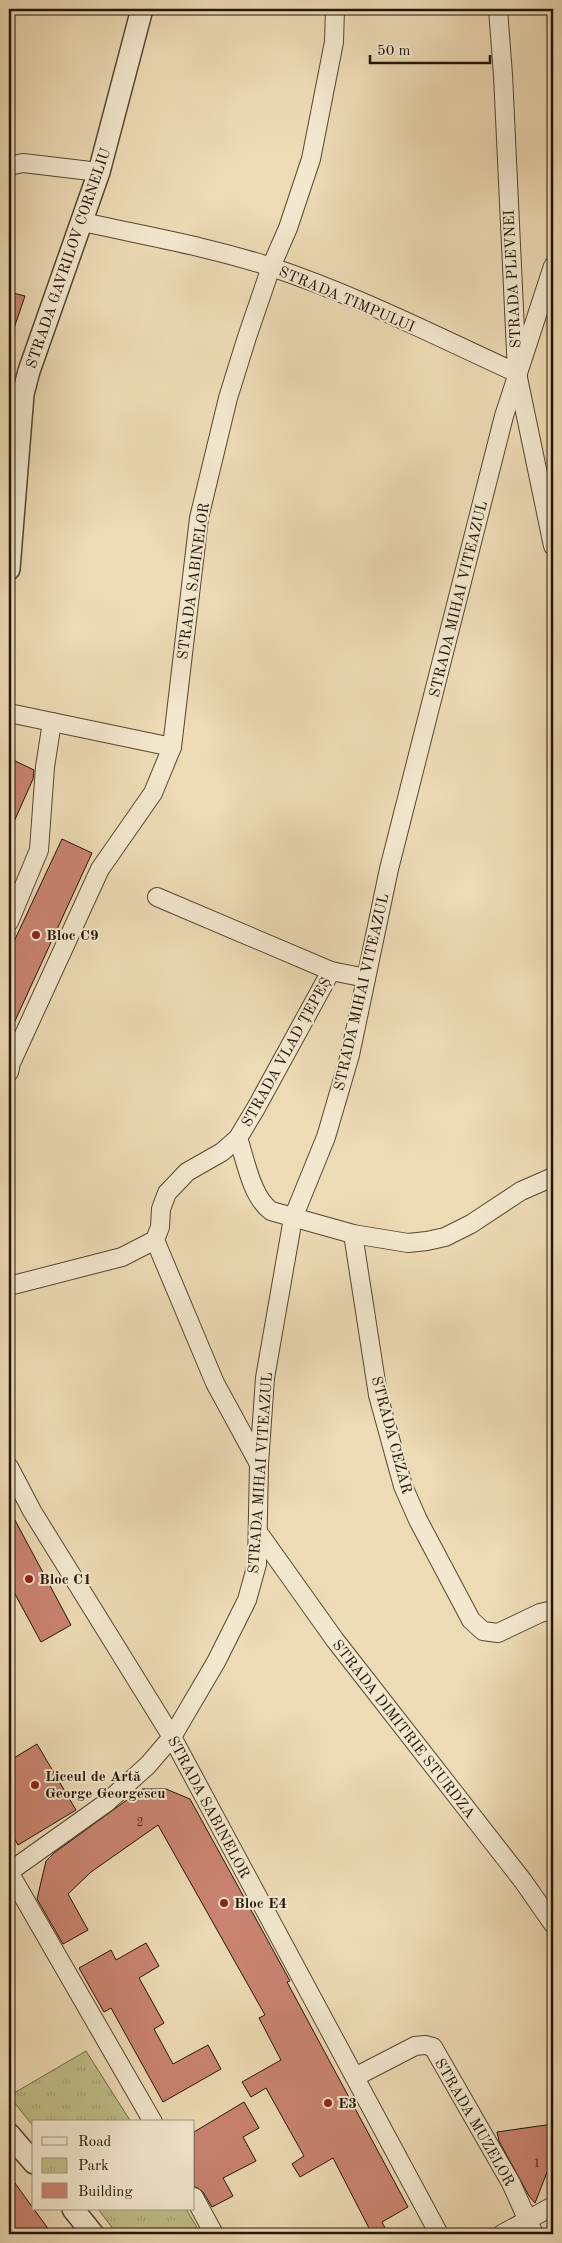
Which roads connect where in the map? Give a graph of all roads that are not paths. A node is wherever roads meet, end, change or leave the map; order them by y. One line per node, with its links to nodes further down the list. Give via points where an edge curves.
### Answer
1 (142, 9): 5 (street, STRADA GAVRILOV CORNELIU)
2 (335, 9): 8 (street, STRADA SABINELOR, via 334,42 311,158 288,228)
3 (498, 9): 9 (street, STRADA PLEVNEI, via 504,75)
4 (9, 166): 5 (street, via 23,163)
5 (100, 172): 6 (street, STRADA GAVRILOV CORNELIU)
6 (83, 222): 8 (street, STRADA TIMPULUI); 11 (street, STRADA GAVRILOV CORNELIU, via 29,371 24,394)
7 (553, 266): 9 (street, STRADA MIHAI VITEAZUL)
8 (271, 267): 9 (street, STRADA TIMPULUI, via 327,287); 14 (street, STRADA SABINELOR, via 228,398 199,518)
9 (517, 373): 10 (street, STRADA PLEVNEI); 18 (street, STRADA MIHAI VITEAZUL, via 388,869)
10 (553, 546)
11 (9, 570)
12 (9, 713): 13 (street)
13 (52, 722): 14 (street); 16 (street, via 39,850)
14 (172, 747): 19 (street, STRADA SABINELOR, via 154,793 100,869)
15 (157, 897): 17 (street)
16 (9, 922)
17 (330, 971): 18 (street); 20 (street, STRADA VLAD ȚEPEȘ)
18 (366, 978): 22 (street, STRADA MIHAI VITEAZUL, via 350,1055 326,1137)
19 (9, 1072)
20 (238, 1138): 22 (street, via 263,1205 271,1212); 24 (street, STRADA VLAD ȚEPEȘ, via 222,1152 187,1172 167,1193)
21 (553, 1177): 23 (street, via 521,1191 445,1237 408,1243)
22 (293, 1218): 23 (street); 26 (street, STRADA MIHAI VITEAZUL, via 265,1378)
23 (353, 1234): 29 (street, STRADA CEZAR, via 378,1395 403,1486 462,1603 478,1628 489,1632 498,1632)
24 (155, 1240): 25 (street, via 122,1257); 26 (street, via 215,1382)
25 (9, 1286)
26 (259, 1464): 28 (street, STRADA MIHAI VITEAZUL)
27 (9, 1467): 30 (street, STRADA SABINELOR, via 32,1511)
28 (258, 1532): 30 (street, STRADA MIHAI VITEAZUL, via 257,1564 247,1600 216,1662); 32 (street, STRADA DIMITRIE STURDZA, via 335,1640)
29 (553, 1610)
30 (172, 1737): 31 (street, STRADA MIHAI VITEAZUL, via 106,1803); 33 (street, STRADA SABINELOR)
31 (9, 1872): 34 (street)
32 (553, 1924)
33 (355, 2077): 40 (street, STRADA MUZELOR, via 415,2046 425,2044 433,2047 511,2183); 43 (street, STRADA SABINELOR)
34 (152, 2120)
35 (10, 2139): 36 (street)
36 (32, 2162)
37 (195, 2199): 42 (street)
38 (553, 2206): 40 (street)
39 (74, 2210): 41 (street)
40 (531, 2227): 44 (street)
41 (93, 2234)
42 (214, 2234)
43 (439, 2234)
44 (502, 2234)

